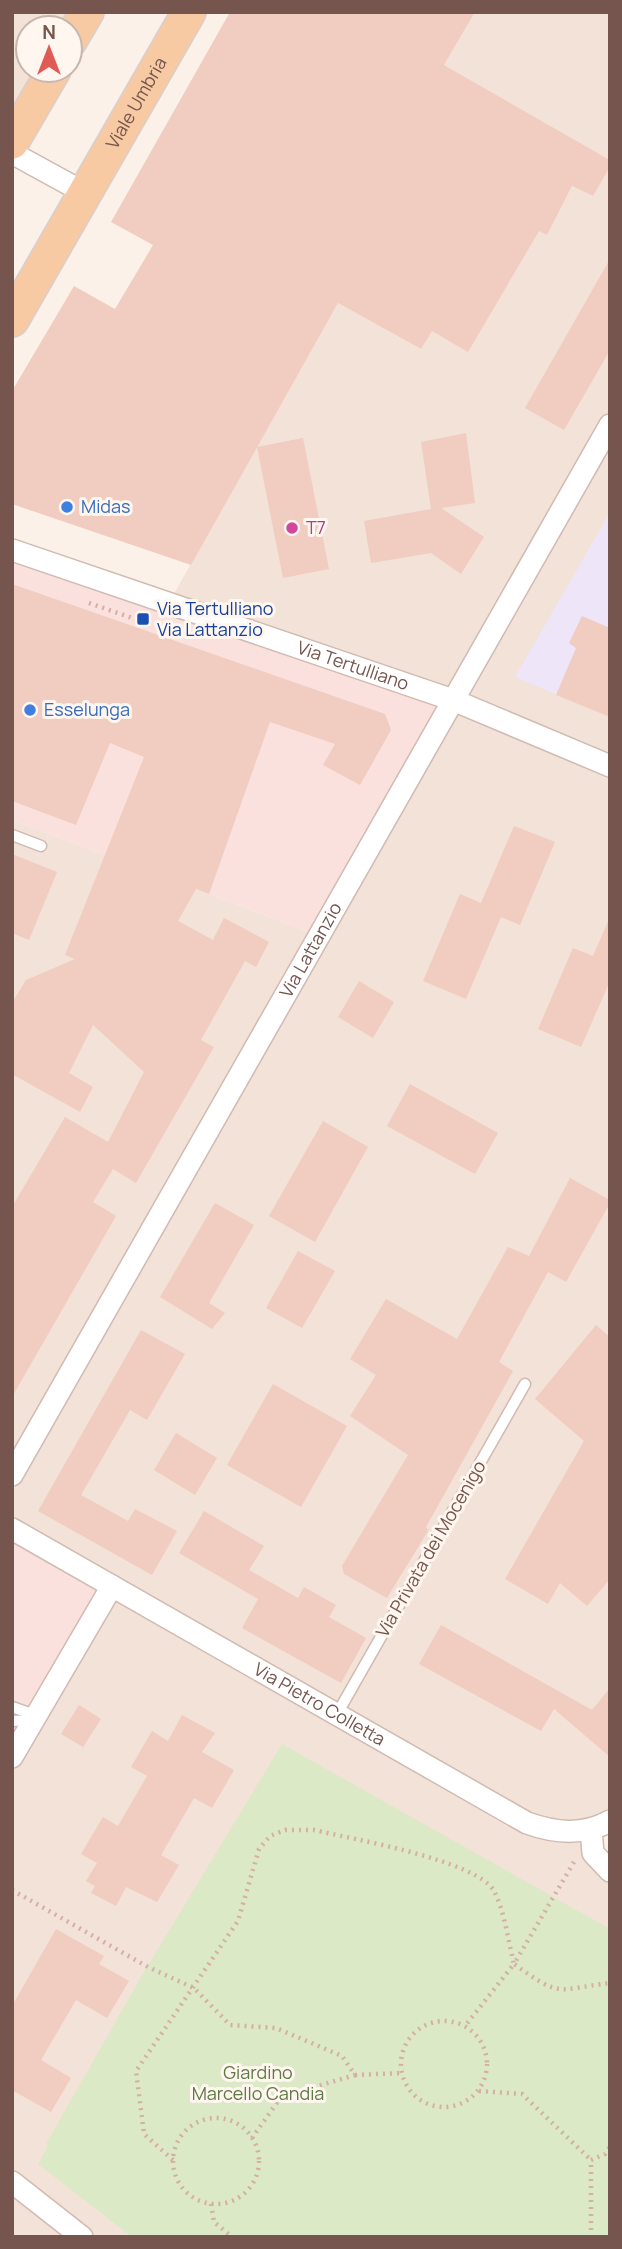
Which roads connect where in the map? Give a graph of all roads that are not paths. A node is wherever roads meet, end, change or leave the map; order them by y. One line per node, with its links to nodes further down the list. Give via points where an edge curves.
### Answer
1 (189, 12): 5 (main road, Viale Umbria)
2 (46, 84): 3 (main road)
3 (12, 142)
4 (12, 153): 5 (street)
5 (85, 193): 6 (main road, Viale Umbria)
6 (12, 320)
7 (610, 425): 9 (street, Via Lattanzio)
8 (12, 550): 9 (street, Via Tertulliano)
9 (453, 700): 10 (street, Via Tertulliano); 14 (street, Via Lattanzio)
10 (610, 766)
11 (12, 835): 12 (lane)
12 (41, 846)
13 (525, 1384): 18 (lane, Via Privata dei Mocenigo)
14 (12, 1475)
15 (12, 1529): 16 (street, Via Pietro Colletta)
16 (112, 1586): 18 (street, Via Pietro Colletta); 19 (street)
17 (12, 1707): 19 (lane)
18 (337, 1714): 22 (street, Via Pietro Colletta, via 527,1823 561,1832)
19 (37, 1718): 20 (lane); 21 (street)
20 (12, 1721)
21 (12, 1757)
22 (600, 1825): 23 (street, Via Pietro Colletta, via 593,1853)
23 (610, 1871)
24 (12, 2182): 25 (street)
25 (82, 2237)

